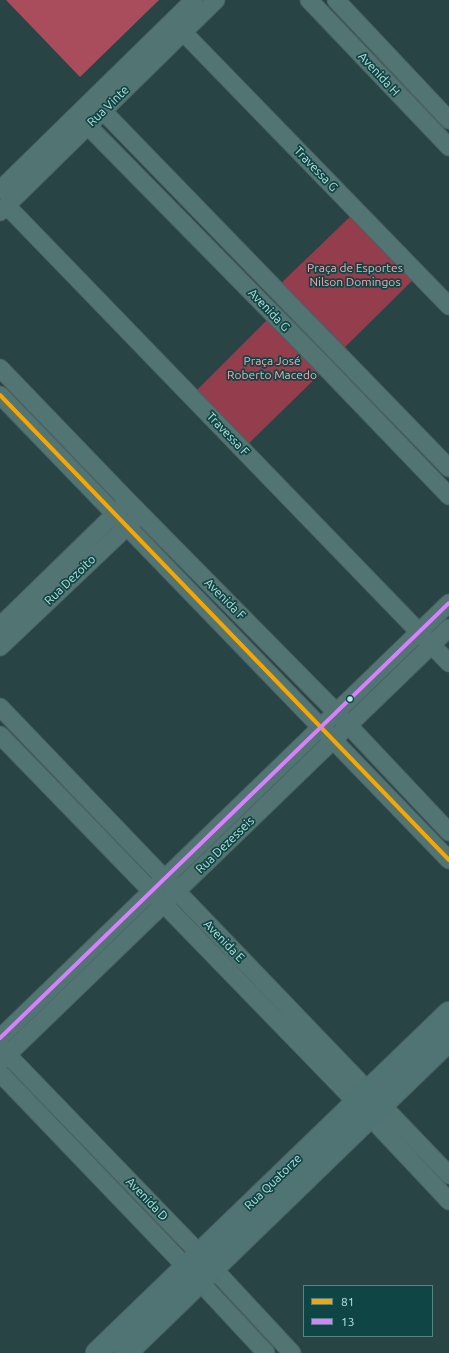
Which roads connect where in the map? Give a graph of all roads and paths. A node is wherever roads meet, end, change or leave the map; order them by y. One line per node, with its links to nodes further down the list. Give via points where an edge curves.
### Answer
1 (194, 0): 11 (street, Rua Vinte)
2 (216, 0): 5 (street, Rua Vinte)
3 (308, 0): 8 (street, Avenida H)
4 (336, 0): 6 (street, Avenida H)
5 (183, 32): 7 (street, Rua Vinte); 13 (street, Travessa G)
6 (446, 110): 8 (street)
7 (103, 111): 9 (street, Rua Vinte); 14 (street, Avenida G)
8 (426, 124): 10 (street, Avenida H)
9 (88, 126): 12 (street, Rua Vinte); 15 (street, Avenida G)
10 (449, 147)
11 (0, 190)
12 (3, 209): 27 (street, Travessa F)
13 (449, 306)
14 (304, 319): 15 (street); 18 (street, Avenida G)
15 (291, 332): 19 (street, Avenida G)
16 (0, 368): 20 (street, Avenida F)
17 (0, 395): 22 (street, Avenida F)
18 (449, 468)
19 (449, 496)
20 (128, 501): 21 (street, Avenida F); 22 (street, Rua Dezoito)
21 (140, 513): 23 (street, Rua Dezoito); 32 (street, Avenida F)
22 (115, 514): 23 (street, Avenida F); 25 (street, Rua Dezoito)
23 (127, 526): 29 (street, Rua Dezoito); 34 (street, Avenida F)
24 (449, 603): 27 (street, Rua Dezesseis)
25 (0, 626)
26 (449, 628): 28 (street, Rua Dezesseis)
27 (419, 632): 28 (street, Travessa F); 32 (street, Rua Dezesseis)
28 (432, 645): 30 (street, Travessa F); 33 (street, Rua Dezesseis)
29 (0, 647)
30 (449, 663)
31 (0, 707): 39 (street, Avenida E)
32 (336, 712): 33 (street, Avenida F); 34 (street, Rua Dezesseis)
33 (348, 726): 36 (street, Rua Dezesseis); 37 (street, Avenida F)
34 (321, 727): 36 (street, Avenida F); 39 (street, Rua Dezesseis)
35 (0, 735): 40 (street, Avenida E)
36 (334, 740): 38 (street, Avenida F); 41 (street, Rua Dezesseis)
37 (449, 832)
38 (449, 860)
39 (164, 879): 40 (street, Rua Dezesseis); 41 (street, Avenida E)
40 (151, 892): 42 (street, Avenida E); 44 (street, Rua Dezesseis)
41 (176, 892): 42 (street, Rua Dezesseis); 48 (street, Avenida E)
42 (163, 905): 46 (street, Rua Dezesseis); 48 (street, Avenida E)
43 (449, 1012): 48 (street, Rua Quatorze)
44 (0, 1038)
45 (449, 1040): 48 (street, Rua Quatorze)
46 (2, 1055): 51 (street, Avenida D)
47 (0, 1073): 51 (street, Avenida D)
48 (369, 1103): 49 (street, Avenida E); 50 (street, Avenida E); 51 (street, Rua Quatorze)
49 (449, 1175)
50 (449, 1202)
51 (200, 1268): 52 (street, Rua Quatorze); 53 (street, Rua Quatorze); 54 (street, Avenida D); 55 (street, Avenida D)
52 (98, 1353)
53 (126, 1353)
54 (266, 1353)
55 (292, 1353)

